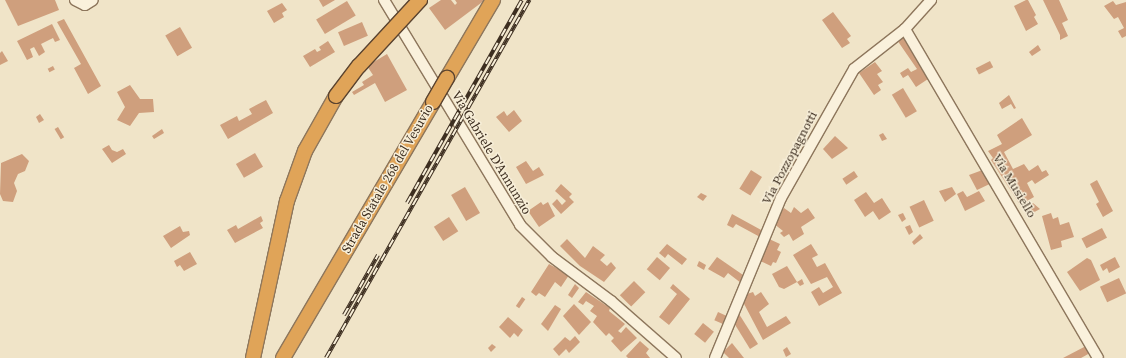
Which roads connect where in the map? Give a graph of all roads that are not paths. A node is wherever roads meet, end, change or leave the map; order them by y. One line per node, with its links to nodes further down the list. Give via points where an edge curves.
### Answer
1 (75, 0): 2 (street, via 80,5)
2 (93, 0)
3 (384, 0): 10 (street, Via Gabriele D'Annunzio, via 520,225 552,257 611,301)
4 (420, 0): 8 (highway, bridge, via 359,66 336,96 305,151 287,200)
5 (493, 0): 9 (highway, Strada Statale 268 del Vesuvio, bridge)
6 (931, 0): 7 (street, Via Pozzopagnotti)
7 (906, 29): 11 (street, Via Pozzopagnotti, via 854,69 781,198); 12 (street, Via Musiello)
8 (253, 358)
9 (283, 358)
10 (676, 358)
11 (715, 358)
12 (1098, 358)

